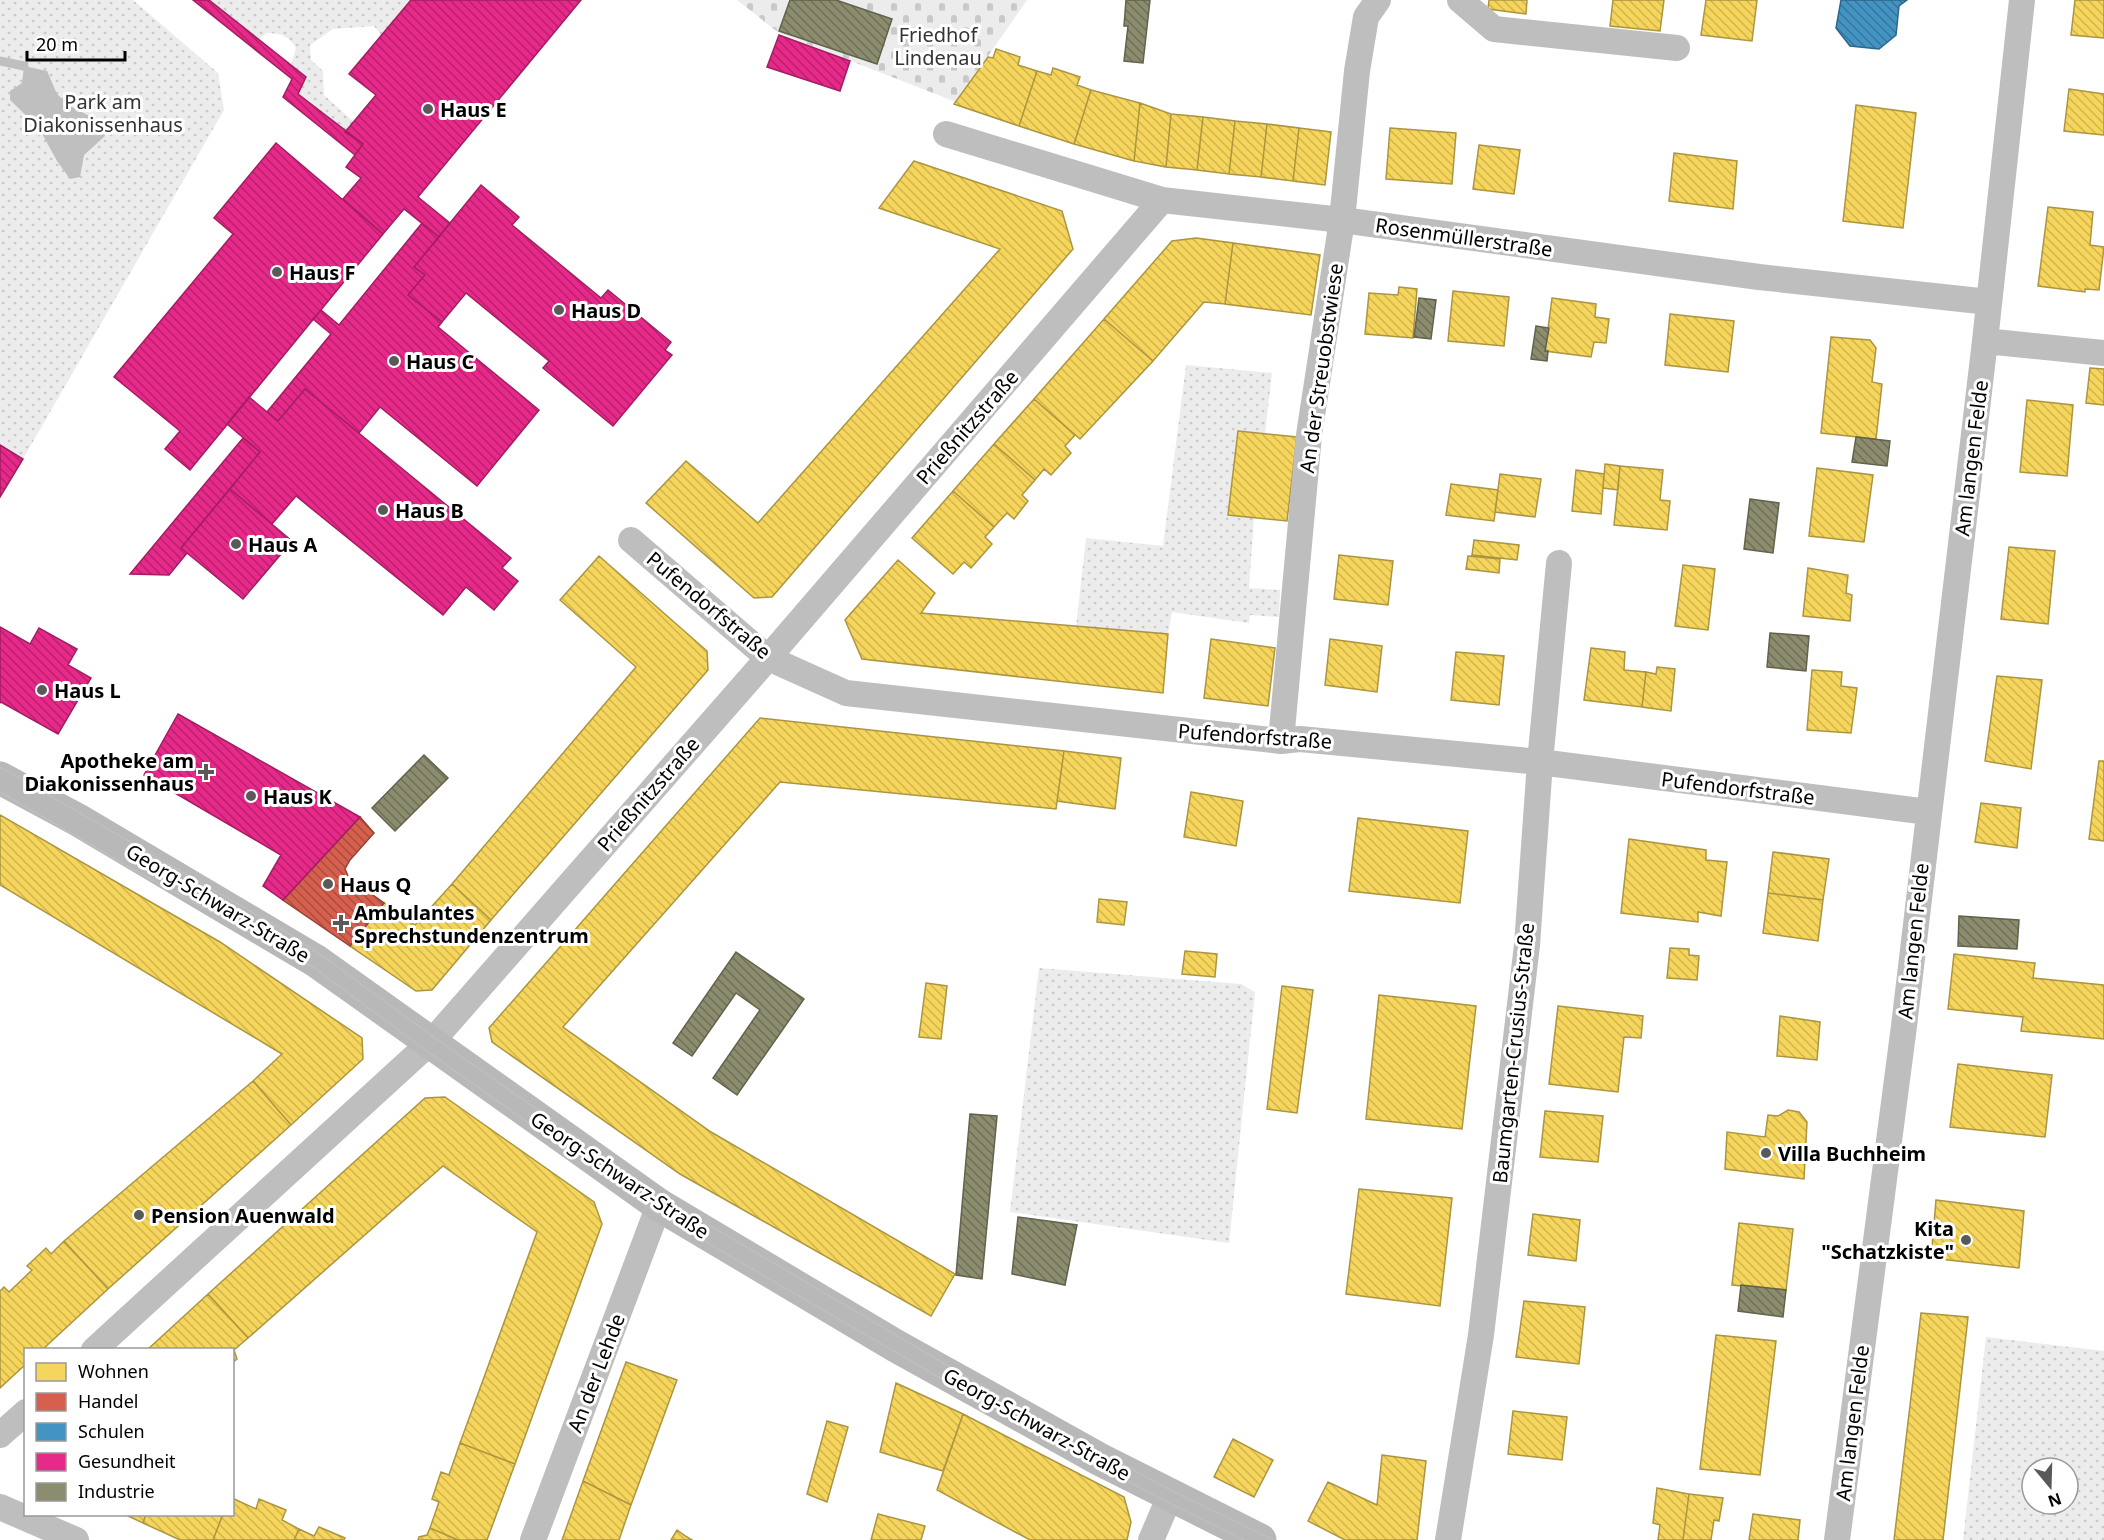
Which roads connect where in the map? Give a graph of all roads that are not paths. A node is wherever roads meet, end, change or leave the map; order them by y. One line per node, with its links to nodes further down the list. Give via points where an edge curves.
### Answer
1 (1378, 0): 7 (street, An der Streuobstwiese, via 1366,17)
2 (1460, 0): 4 (street, via 1494,29)
3 (2022, 0): 8 (street, Am langen Felde)
4 (1677, 48)
5 (946, 134): 6 (street, Rosenmüllerstraße)
6 (1162, 200): 7 (street, Rosenmüllerstraße); 13 (street, Prießnitzstraße)
7 (1342, 220): 8 (street, Rosenmüllerstraße, via 1759,277); 14 (street, An der Streuobstwiese, via 1309,435)
8 (1989, 302): 9 (street, Am langen Felde)
9 (1985, 341): 10 (street); 17 (street, Am langen Felde)
10 (2104, 353)
11 (631, 540): 13 (street, Pufendorfstraße)
12 (1559, 563): 15 (street, Baumgarten-Crusius-Straße)
13 (768, 658): 14 (street, Pufendorfstraße, via 846,693); 18 (street, Prießnitzstraße)
14 (1281, 741): 15 (street, Pufendorfstraße, via 1300,739)
15 (1540, 762): 17 (street, Pufendorfstraße); 29 (street, Baumgarten-Crusius-Straße, via 1524,969 1481,1335)
16 (0, 778): 18 (street, Georg-Schwarz-Straße, via 316,961)
17 (1928, 812): 30 (street, Am langen Felde)
18 (430, 1043): 19 (street, Georg-Schwarz-Straße); 20 (street, Prießnitzstraße)
19 (659, 1205): 23 (street, Georg-Schwarz-Straße, via 896,1346); 26 (street, An der Lehde)
20 (96, 1348)
21 (24, 1414): 22 (street)
22 (0, 1436)
23 (1170, 1496): 27 (street); 28 (street, Georg-Schwarz-Straße)
24 (0, 1507): 25 (street)
25 (76, 1540)
26 (533, 1540)
27 (1151, 1540)
28 (1260, 1540)
29 (1448, 1540)
30 (1837, 1540)

